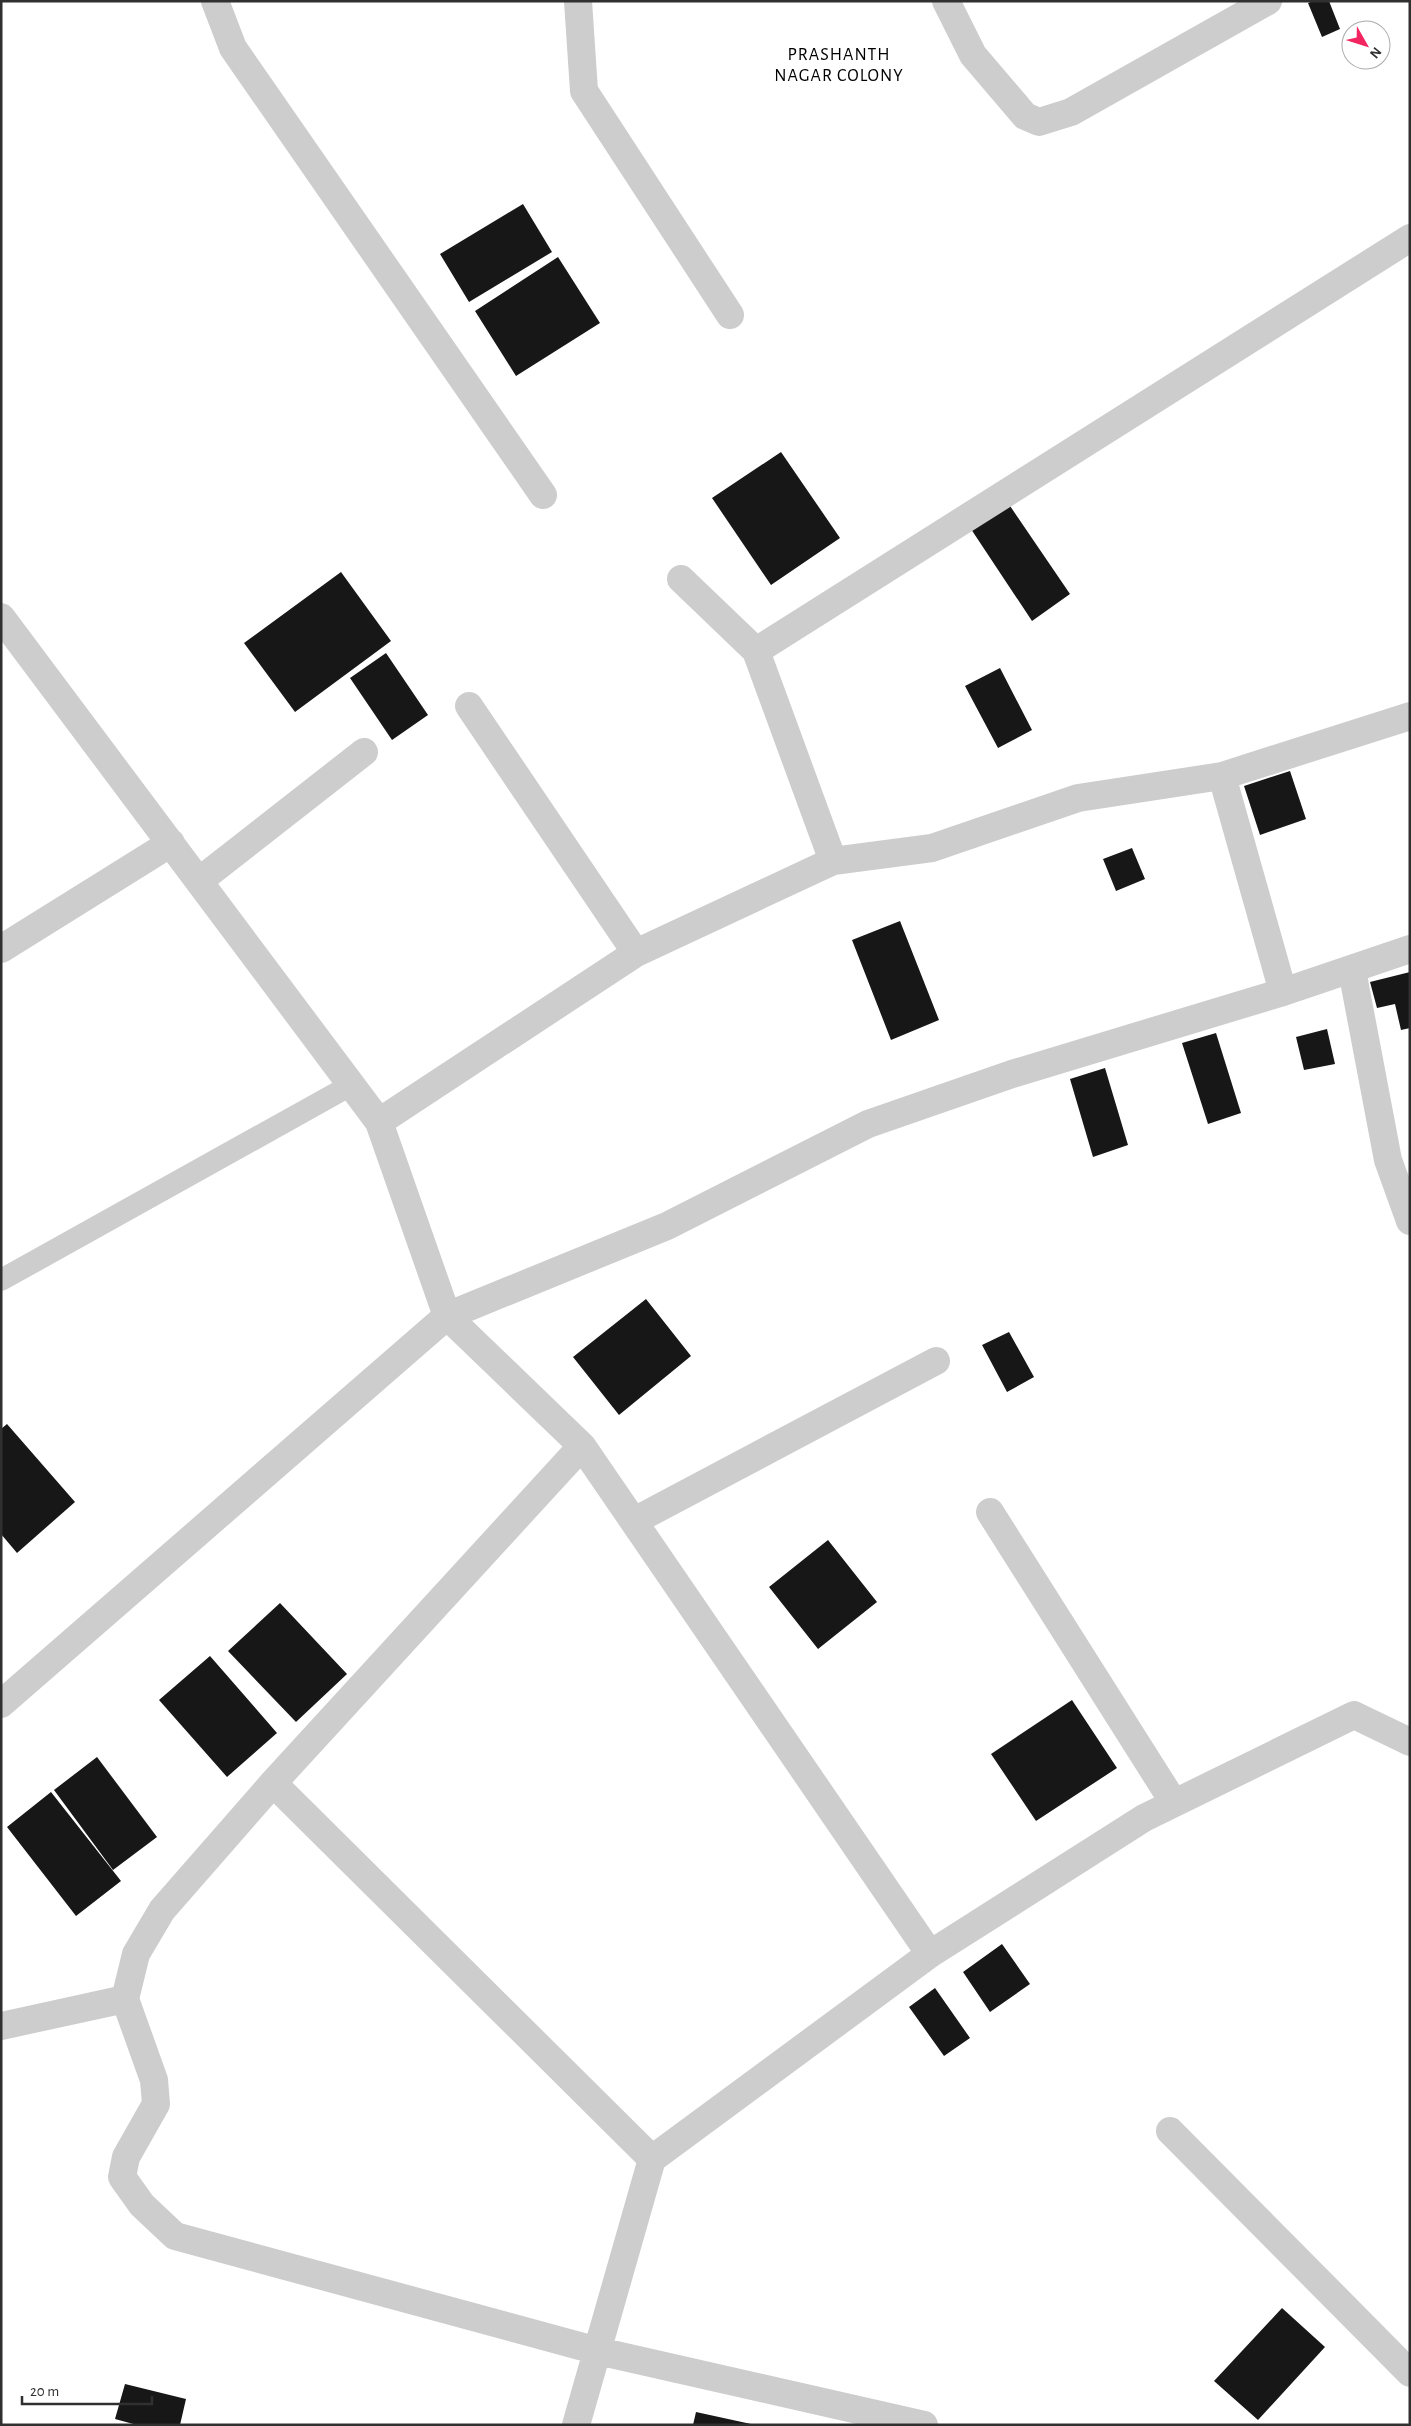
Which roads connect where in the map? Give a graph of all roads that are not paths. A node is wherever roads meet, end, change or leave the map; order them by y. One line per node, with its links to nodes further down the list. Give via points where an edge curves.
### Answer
1 (215, 1): 7 (street, via 233,48)
2 (578, 1): 6 (street, via 584,91)
3 (946, 1): 4 (street, via 973,55 1025,116 1039,122 1071,112)
4 (1268, 1)
5 (1410, 238): 10 (street)
6 (730, 315)
7 (543, 495)
8 (681, 579): 10 (street)
9 (1, 617): 15 (street)
10 (756, 651): 16 (street)
11 (469, 706): 20 (street)
12 (1410, 716): 14 (street)
13 (364, 752): 17 (street)
14 (1222, 776): 16 (street, via 1078,798 932,848); 22 (street)
15 (170, 843): 17 (street); 18 (street)
16 (833, 861): 20 (street)
17 (199, 881): 23 (street)
18 (1, 949)
19 (1410, 949): 21 (street)
20 (636, 953): 24 (street)
21 (1352, 970): 22 (street); 25 (street, via 1388,1160)
22 (1283, 992): 27 (street, via 1012,1074 868,1124 667,1226)
23 (351, 1085): 24 (street); 26 (lane)
24 (379, 1122): 27 (street)
25 (1410, 1221)
26 (1, 1280)
27 (447, 1316): 29 (street); 32 (street)
28 (936, 1361): 31 (street)
29 (582, 1446): 31 (street); 34 (street)
30 (990, 1512): 35 (street)
31 (634, 1521): 36 (street)
32 (1, 1704)
33 (1410, 1742): 35 (street, via 1354,1714)
34 (273, 1783): 37 (street, via 162,1910 136,1954); 40 (street)
35 (1174, 1802): 36 (street)
36 (930, 1954): 40 (street)
37 (125, 1999): 38 (street); 41 (street, via 154,2080 156,2104 126,2157 122,2177 142,2205 175,2236)
38 (1, 2026)
39 (1170, 2131): 42 (street)
40 (652, 2158): 41 (street)
41 (598, 2351): 43 (street); 44 (street)
42 (1410, 2373)
43 (576, 2425)
44 (924, 2425)

